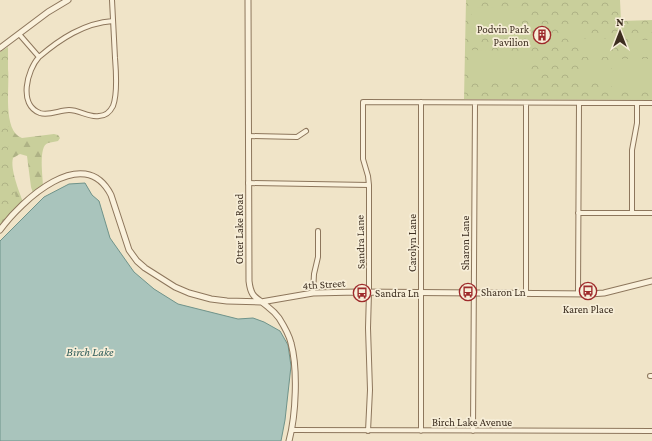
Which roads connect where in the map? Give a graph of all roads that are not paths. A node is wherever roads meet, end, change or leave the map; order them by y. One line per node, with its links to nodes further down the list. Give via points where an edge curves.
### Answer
1 (68, 0): 5 (street)
2 (112, 0): 4 (street)
3 (248, 0): 15 (street, Otter Lake Road)
4 (113, 21): 7 (street, via 79,30); 7 (street, via 115,88 113,105 105,115 94,116 71,110 45,114 35,110 28,98 26,84 30,71)
5 (19, 34): 6 (street); 7 (street)
6 (0, 48)
7 (39, 57)
8 (421, 102): 9 (street); 17 (street, Sandra Lane, via 363,102 362,159); 26 (street, Carolyn Lane)
9 (474, 102): 10 (street); 27 (street, Sharon Lane)
10 (526, 103): 11 (street); 28 (street)
11 (579, 103): 12 (street); 18 (street)
12 (637, 103): 13 (street); 19 (street, via 637,123 632,150)
13 (652, 103)
14 (306, 131): 15 (street, via 298,137)
15 (248, 136): 16 (street, Otter Lake Road)
16 (248, 183): 17 (street); 30 (street, Otter Lake Road, via 249,281 251,292)
17 (369, 185): 24 (street, Sandra Lane)
18 (578, 212): 19 (street); 29 (street)
19 (632, 213): 20 (street)
20 (652, 213)
21 (0, 230): 30 (street, 4th Street, via 26,201 40,190 71,175 87,174 108,188 129,250 142,266 189,293 211,299)
22 (318, 231): 25 (street, via 318,257)
23 (652, 281): 29 (street, 4th Street, via 604,293)
24 (369, 292): 25 (street, 4th Street); 26 (street, 4th Street); 32 (street, Sandra Lane)
25 (313, 293): 30 (street, 4th Street)
26 (421, 294): 27 (street, 4th Street); 33 (street, Carolyn Lane)
27 (474, 294): 28 (street, 4th Street); 34 (street, Sharon Lane)
28 (526, 294): 29 (street, 4th Street)
29 (578, 294)
30 (261, 302): 31 (street, Otter Lake Road, via 268,306 286,329 291,343 295,375)
31 (292, 430): 32 (street, Birch Lake Avenue); 36 (street, Otter Lake Road)
32 (368, 431): 33 (street, Birch Lake Avenue)
33 (421, 431): 34 (street, Birch Lake Avenue)
34 (473, 431): 35 (street, Birch Lake Avenue)
35 (652, 431)
36 (289, 441)

